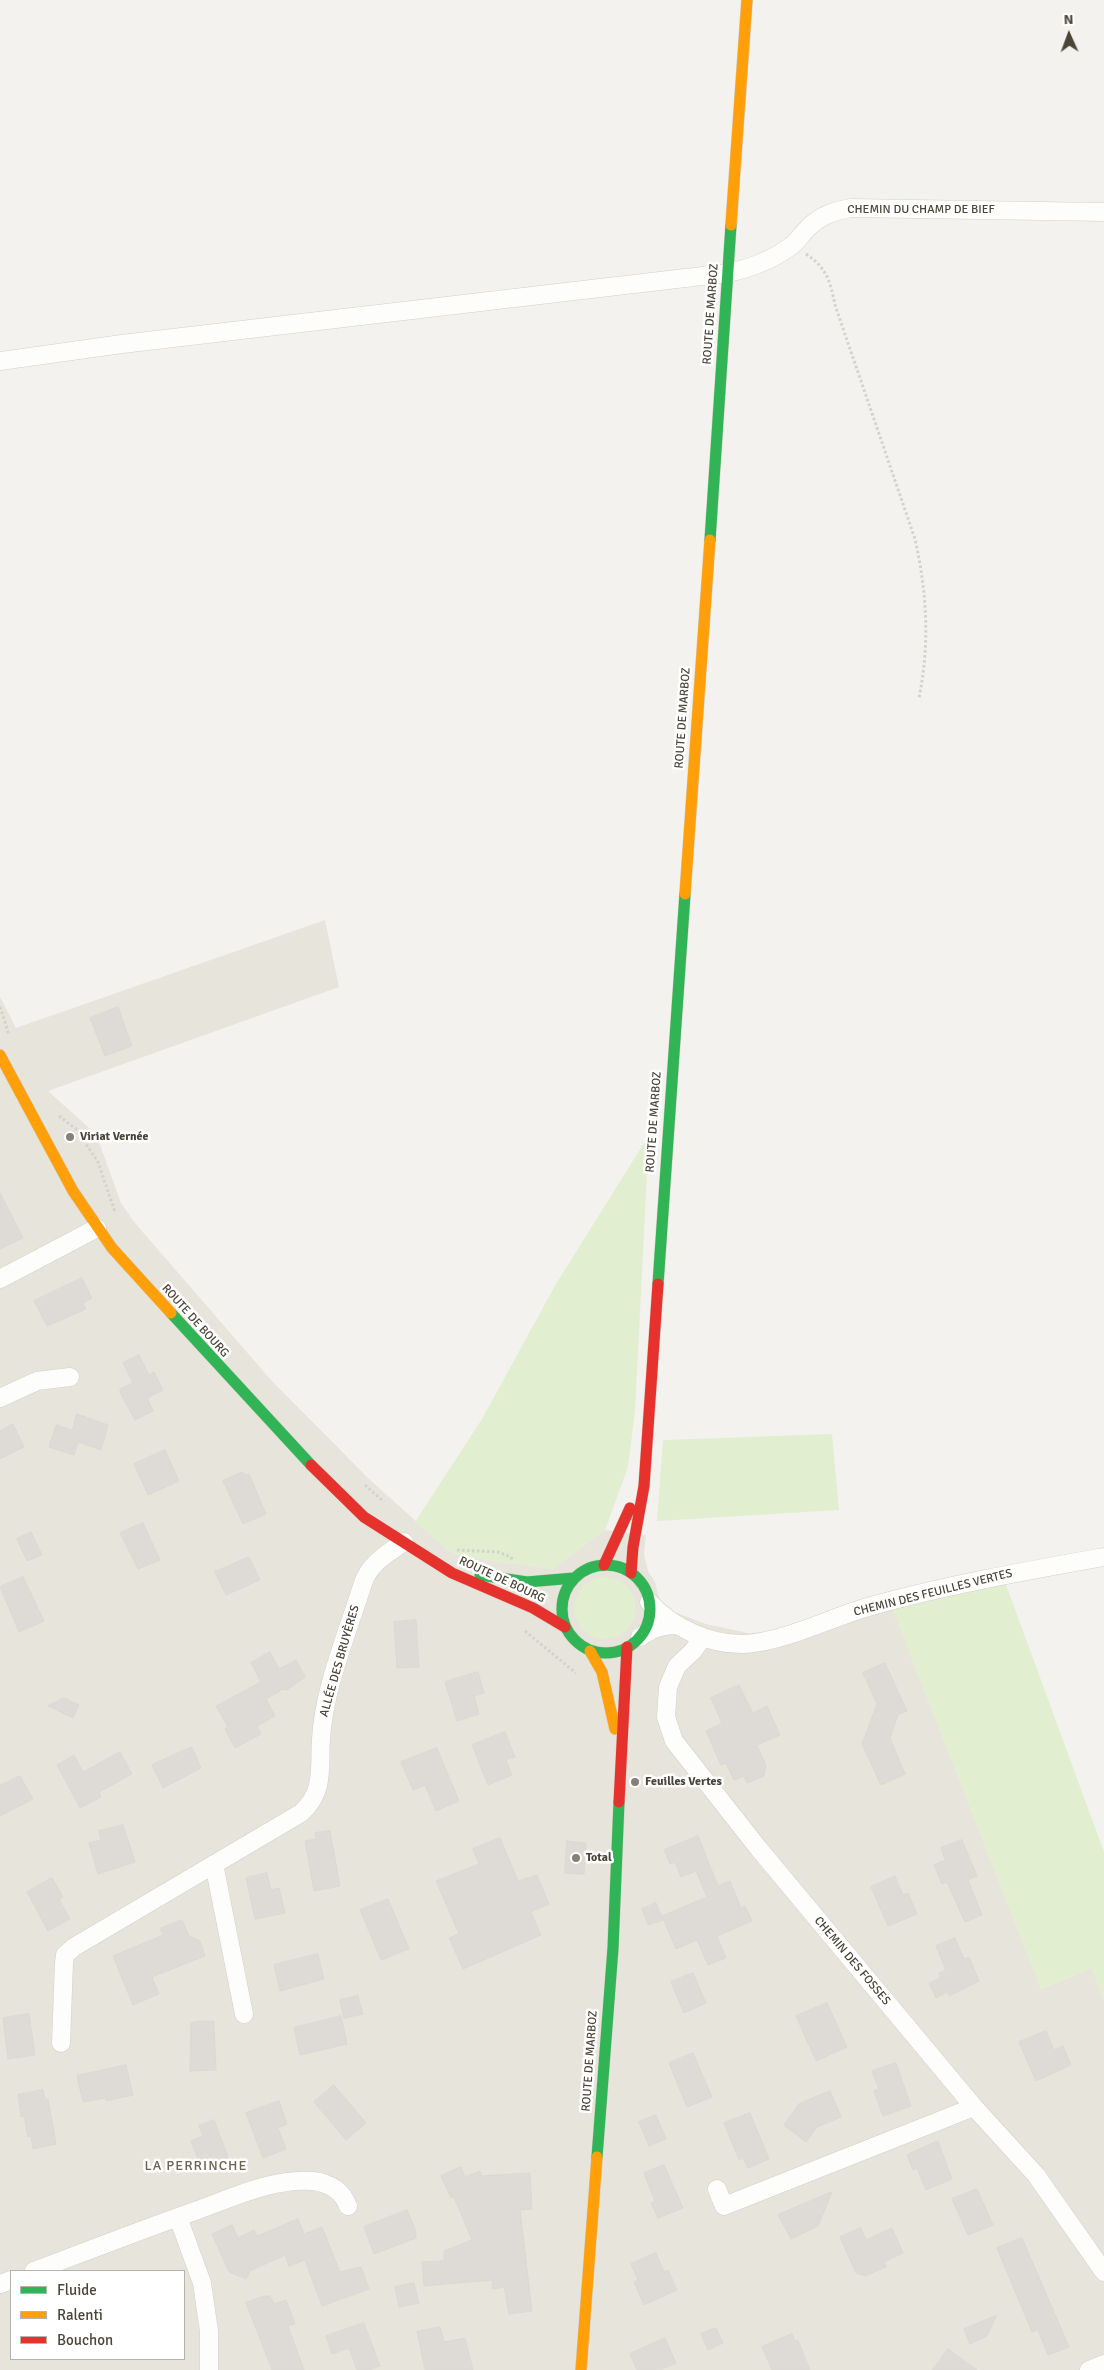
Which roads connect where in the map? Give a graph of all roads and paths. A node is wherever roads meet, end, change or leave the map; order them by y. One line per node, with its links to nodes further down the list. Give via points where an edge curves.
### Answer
1 (747, 0): 4 (main road, ROUTE DE MARBOZ)
2 (1104, 212): 3 (street, CHEMIN DU CHAMP DE BIEF, via 851,208 821,217)
3 (793, 245): 4 (street, CHEMIN DU CHAMP DE BIEF, via 757,266); 6 (path, via 819,263 829,279 915,539 922,572 927,639)
4 (728, 273): 5 (street, CHEMIN DU CHAMP DE BIEF, via 132,342); 16 (main road, ROUTE DE MARBOZ)
5 (0, 362)
6 (919, 698)
7 (0, 1007): 8 (path)
8 (10, 1037)
9 (0, 1055): 12 (main road, ROUTE DE BOURG, via 73,1191)
10 (54, 1112): 11 (path, via 76,1129 98,1162)
11 (117, 1219)
12 (97, 1228): 13 (street); 19 (main road, ROUTE DE BOURG, via 176,1320 319,1474 364,1517)
13 (0, 1279)
14 (70, 1377): 15 (street, via 37,1381)
15 (0, 1398)
16 (647, 1438): 24 (main road, ROUTE DE MARBOZ, via 629,1510); 25 (main road, ROUTE DE MARBOZ, via 644,1486)
17 (362, 1482): 18 (path)
18 (389, 1506)
19 (404, 1542): 21 (main road, ROUTE DE BOURG); 36 (street, ALLÉE DES BRUYÈRES, via 367,1571 328,1697 314,1799 301,1813)
20 (455, 1550): 23 (path, via 498,1552 511,1557)
21 (427, 1557): 26 (main road, ROUTE DE BOURG, via 485,1577 513,1582 545,1584); 29 (main road, ROUTE DE BOURG, via 452,1573 533,1608)
22 (1104, 1557): 31 (street, CHEMIN DES FEUILLES VERTES, via 931,1591 760,1641 728,1643)
23 (513, 1564)
24 (604, 1565): 25 (main road); 26 (main road, via 593,1567)
25 (631, 1573): 27 (main road, via 646,1591)
26 (574, 1578): 29 (main road, via 562,1602)
27 (649, 1602): 28 (street); 32 (main road, via 650,1615)
28 (678, 1625): 31 (street, CHEMIN DES FEUILLES VERTES); 32 (street, via 658,1627)
29 (565, 1627): 33 (main road)
30 (522, 1628): 34 (path)
31 (703, 1637): 39 (street, CHEMIN DES FOSSES, via 693,1652 677,1666 668,1687 666,1717 674,1742 759,1850)
32 (634, 1642): 33 (main road, via 616,1652); 35 (main road, ROUTE DE MARBOZ)
33 (590, 1651): 35 (main road, ROUTE DE MARBOZ, via 602,1672)
34 (582, 1678)
35 (620, 1754): 47 (main road, ROUTE DE MARBOZ, via 613,1948)
36 (214, 1864): 37 (street); 38 (street, ALLÉE DES BRUYÈRES, via 65,1955)
37 (244, 2014)
38 (61, 2042)
39 (974, 2107): 40 (street, via 724,2206); 44 (street, CHEMIN DES FOSSES, via 1036,2175)
40 (718, 2189)
41 (348, 2206): 42 (street, via 336,2188 325,2183 290,2182 252,2190)
42 (178, 2217): 43 (street); 46 (street, via 202,2283 209,2331)
43 (37, 2270)
44 (1104, 2272)
45 (1104, 2364): 48 (street)
46 (209, 2370)
47 (581, 2370)
48 (1089, 2370)

